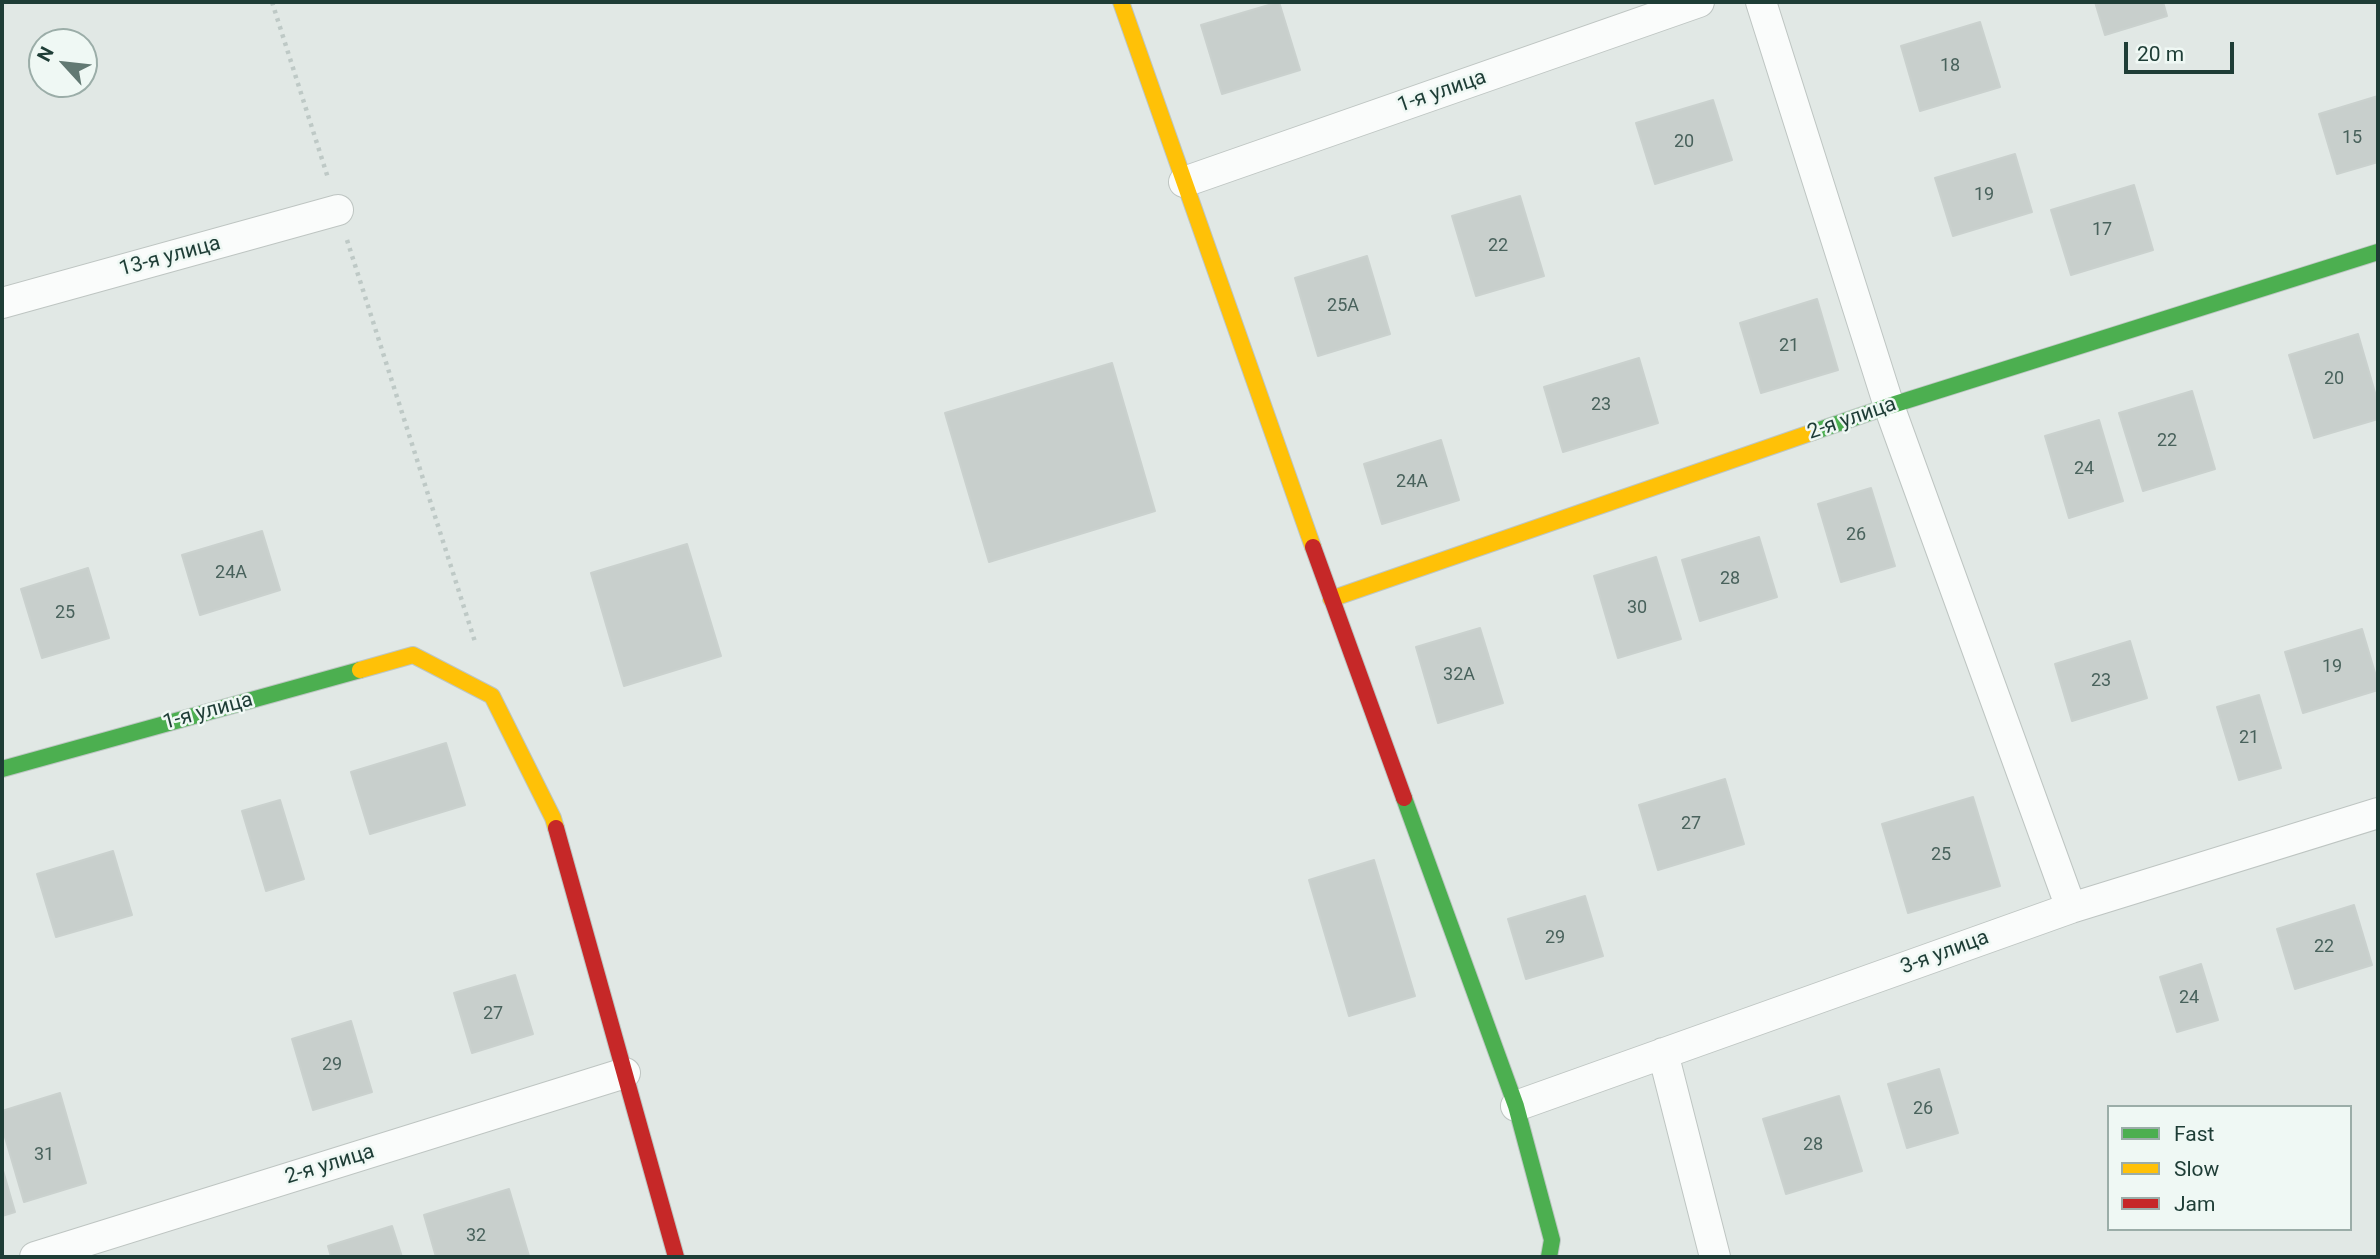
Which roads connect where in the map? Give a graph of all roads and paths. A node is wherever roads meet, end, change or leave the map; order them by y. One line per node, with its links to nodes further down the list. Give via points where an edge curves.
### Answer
1 (272, 2): 6 (path)
2 (1121, 2): 5 (street)
3 (1699, 2): 5 (street, 1-я улица)
4 (1761, 2): 9 (street)
5 (1184, 182): 10 (street)
6 (338, 210): 8 (street, 13-я улица); 11 (path)
7 (2378, 252): 9 (street, 2-я улица)
8 (2, 303)
9 (1889, 406): 10 (street, 2-я улица); 14 (street)
10 (1331, 599): 17 (street)
11 (492, 696): 12 (street, 1-я улица, via 413,655); 16 (street, via 553,818)
12 (2, 769)
13 (2378, 813): 14 (street, 3-я улица)
14 (2071, 908): 15 (street, 3-я улица)
15 (1663, 1054): 17 (street, 3-я улица); 21 (street)
16 (625, 1073): 18 (street, 2-я улица); 19 (street)
17 (1516, 1106): 20 (street, via 1552,1240)
18 (35, 1257)
19 (676, 1257)
20 (1549, 1257)
21 (1716, 1257)

